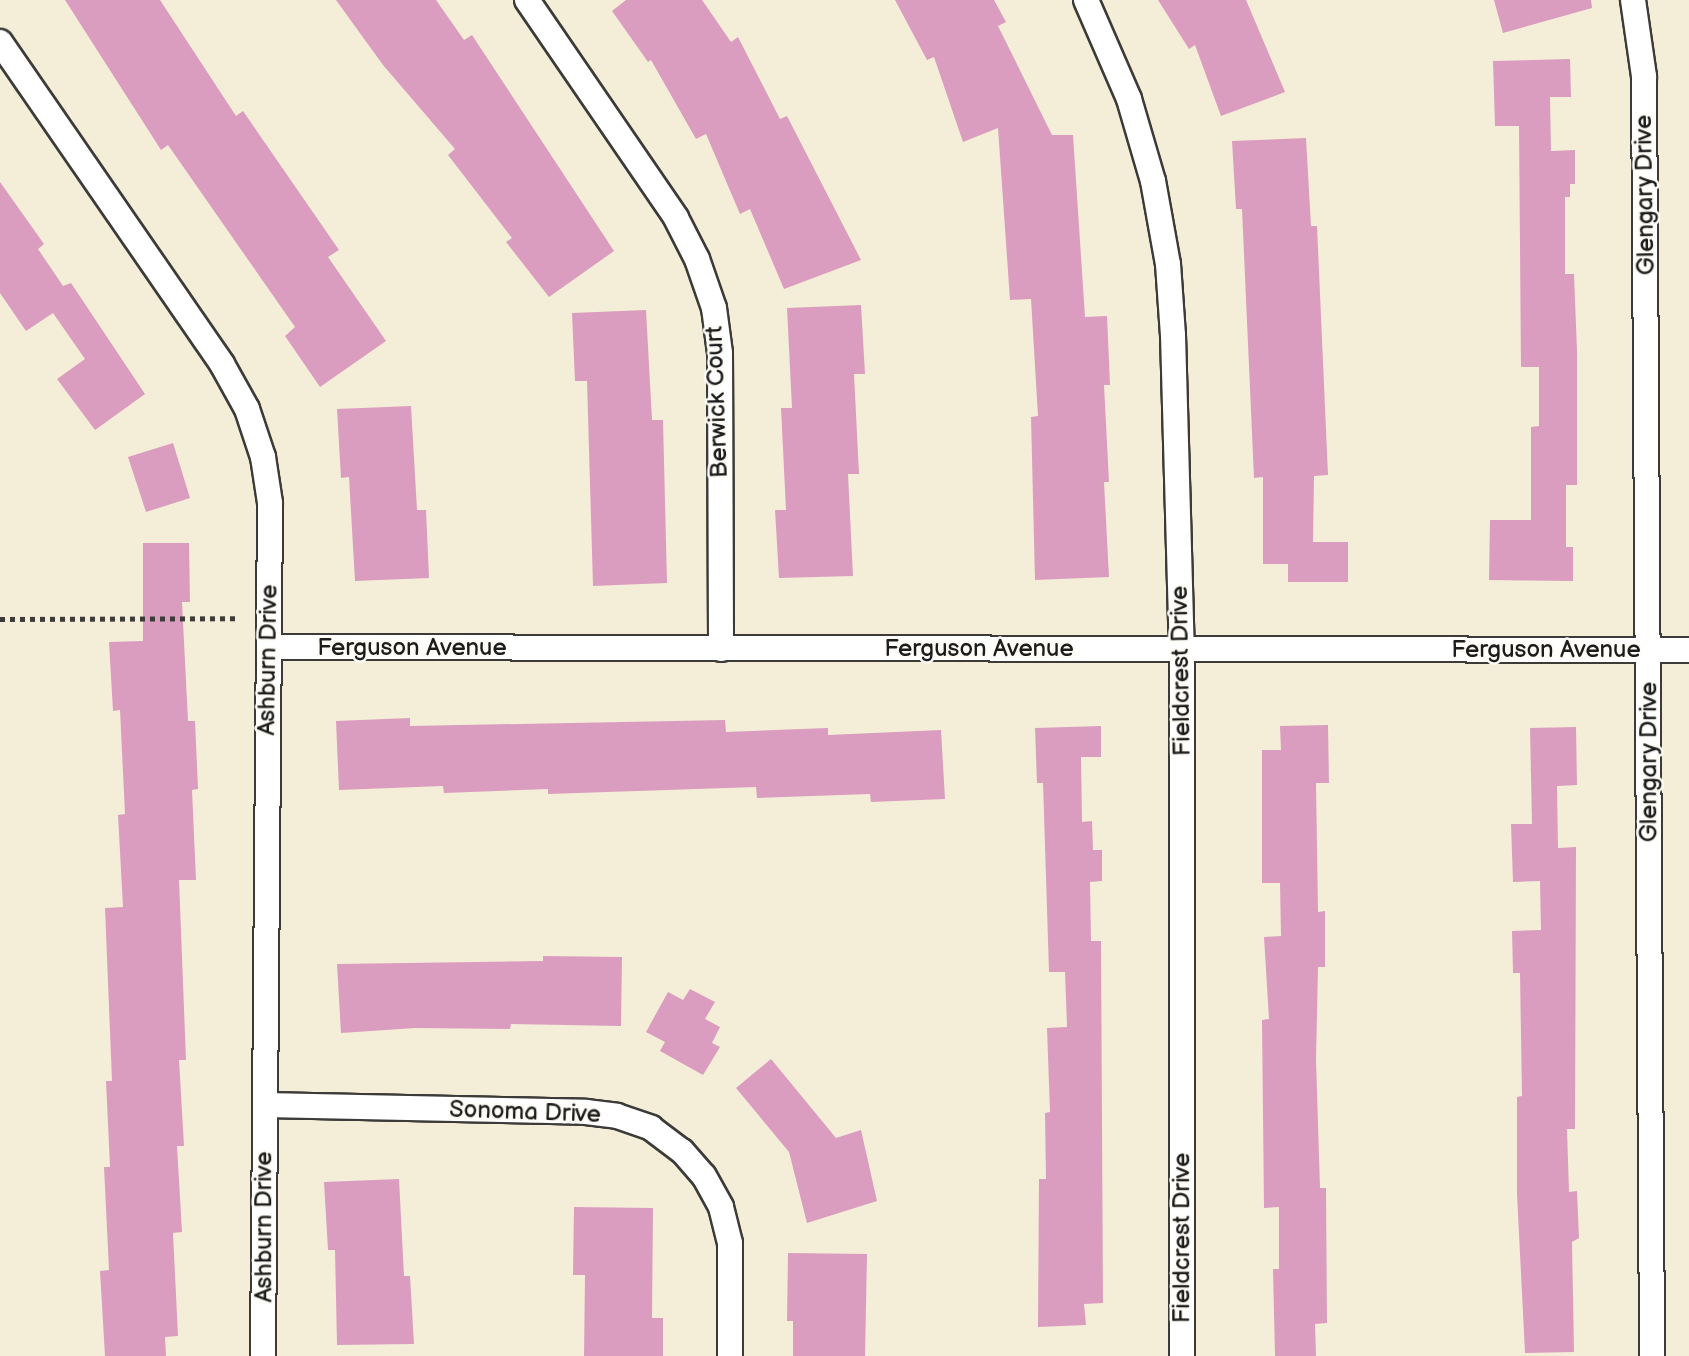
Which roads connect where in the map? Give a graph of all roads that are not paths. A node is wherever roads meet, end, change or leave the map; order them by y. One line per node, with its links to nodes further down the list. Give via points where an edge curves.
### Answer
1 (527, 0): 6 (street, Berwick Court, via 676,218 714,308 720,353)
2 (1086, 0): 7 (street, Fieldcrest Drive, via 1129,99 1153,181 1168,264)
3 (1633, 0): 9 (street, Glengary Drive, via 1644,76)
4 (0, 41): 5 (street, Ashburn Drive, via 222,364 247,409 263,457 270,503)
5 (269, 647): 6 (street, Ferguson Avenue); 10 (street, Ashburn Drive)
6 (721, 649): 7 (street, Ferguson Avenue)
7 (1182, 649): 9 (street, Ferguson Avenue); 13 (street, Fieldcrest Drive)
8 (1689, 650): 9 (street, Ferguson Avenue)
9 (1649, 651): 14 (street, Glengary Drive)
10 (265, 1105): 11 (street, Ashburn Drive); 12 (street, Sonoma Drive, via 586,1112 617,1116 651,1128 682,1151 704,1176 721,1208 730,1243)
11 (263, 1356)
12 (730, 1356)
13 (1182, 1356)
14 (1652, 1356)

